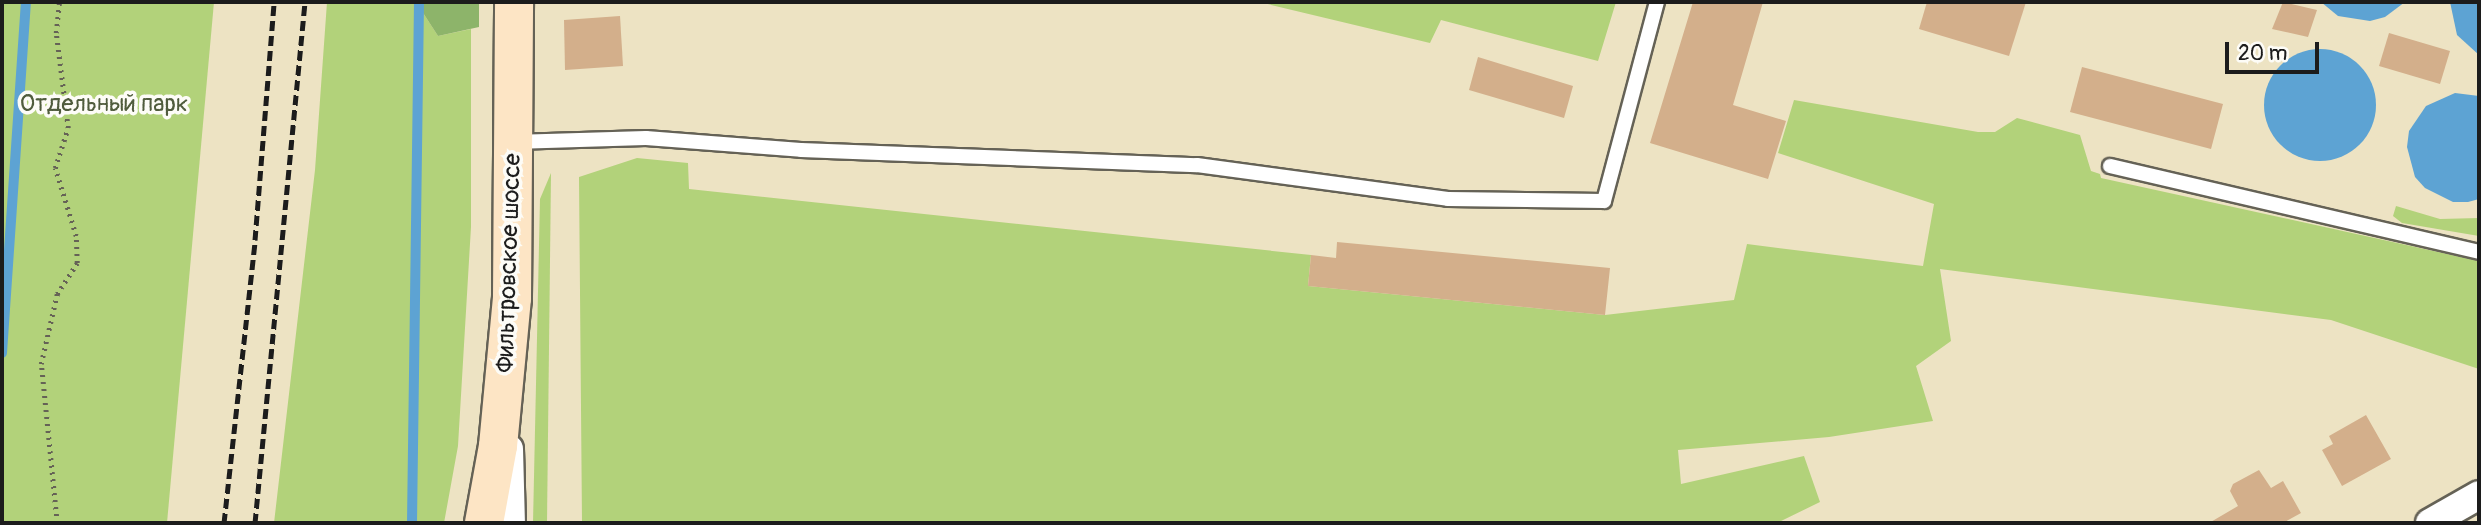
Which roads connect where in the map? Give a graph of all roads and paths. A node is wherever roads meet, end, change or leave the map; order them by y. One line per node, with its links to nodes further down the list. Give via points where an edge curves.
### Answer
1 (60, 2): 9 (path, via 57,33 68,128 55,168 76,236 77,264 57,294 41,364)
2 (514, 2): 4 (main road, Фильтровское шоссе)
3 (1657, 2): 4 (lane, via 1604,201 1448,199 1197,165 801,150 646,138)
4 (513, 142): 7 (main road, Фильтровское шоссе, via 512,298)
5 (2110, 166): 6 (lane)
6 (2479, 252)
7 (506, 370): 10 (main road, Фильтровское шоссе); 11 (street)
8 (2479, 495): 12 (street)
9 (57, 523)
10 (484, 523)
11 (511, 523)
12 (2430, 523)

